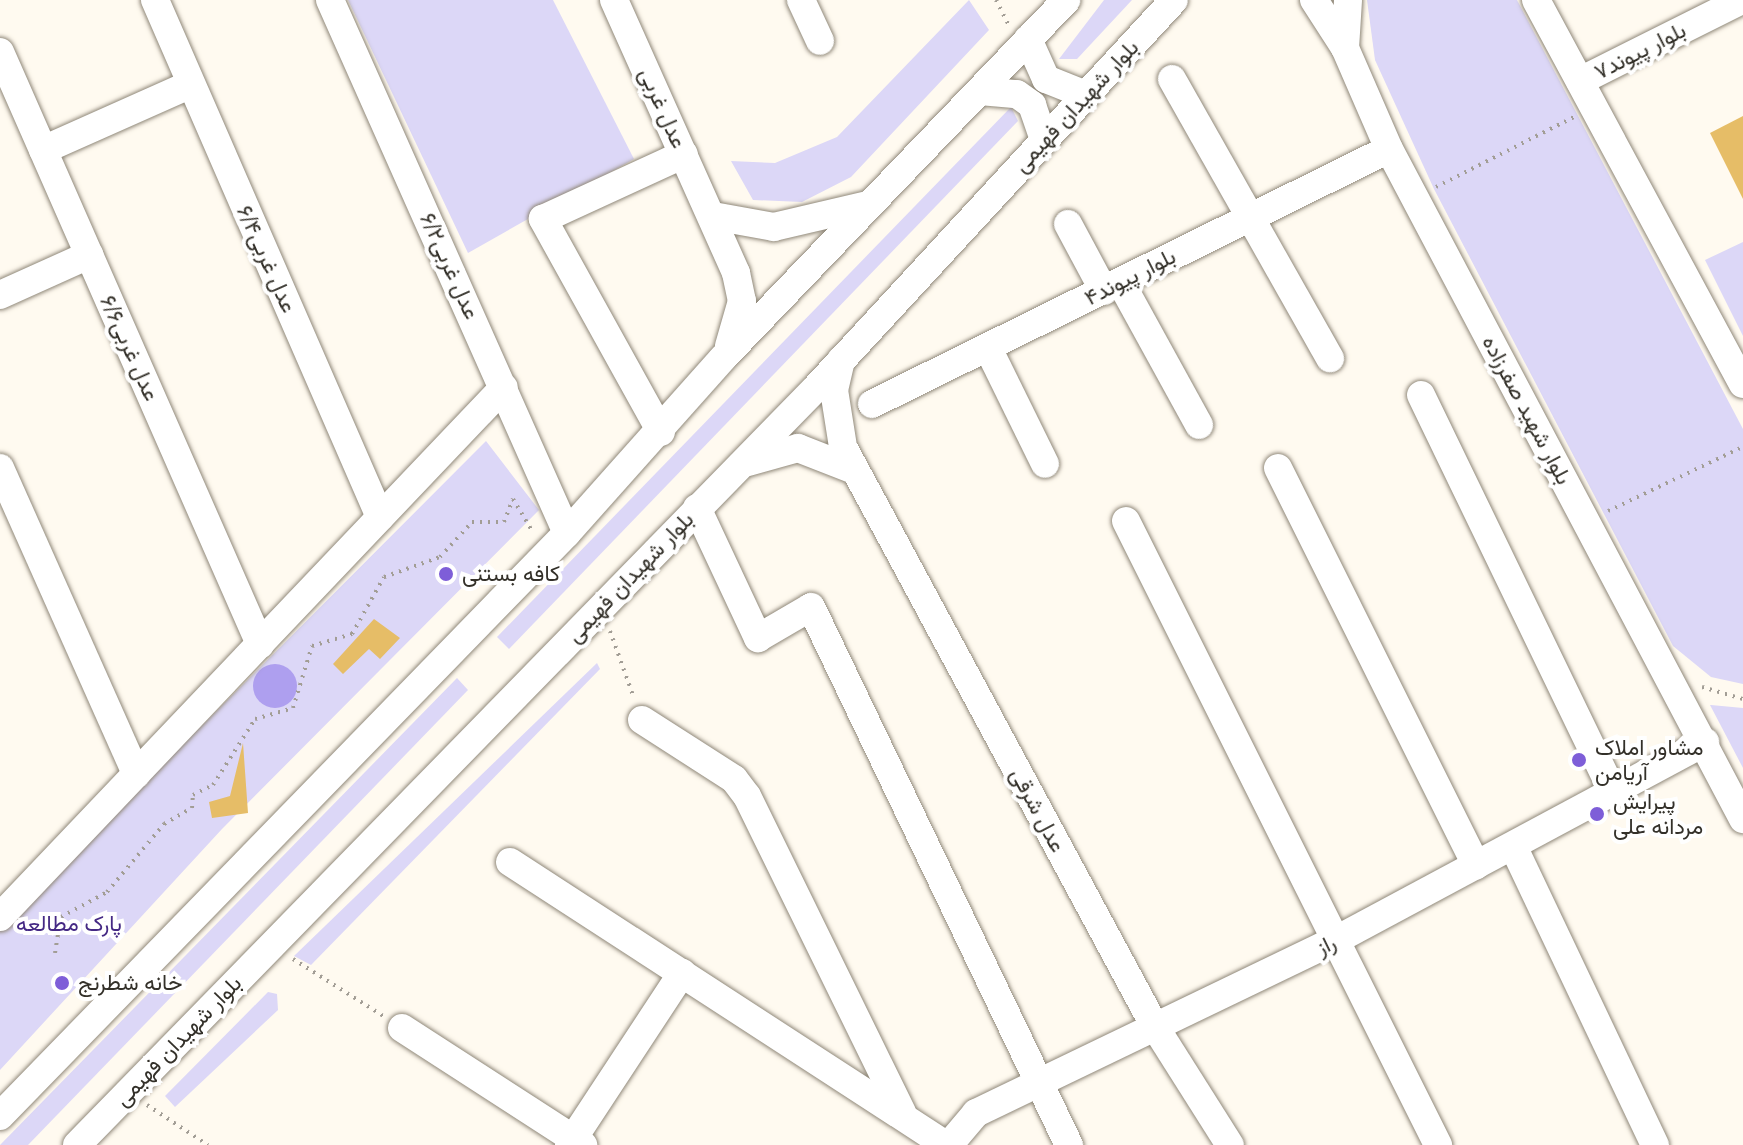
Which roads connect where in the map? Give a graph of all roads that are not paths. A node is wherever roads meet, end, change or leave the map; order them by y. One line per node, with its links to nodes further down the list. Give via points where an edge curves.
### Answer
1 (155, 0): 16 (street, ۶/۴عدل غربی)
2 (330, 0): 36 (street, ۶/۲عدل غربی)
3 (614, 0): 23 (street, عدل غربی)
4 (801, 0): 12 (street)
5 (1066, 0): 11 (street)
6 (1174, 0): 19 (street, بلوار شهیدان فهیمی)
7 (1314, 0): 13 (street, بلوار شهید صفرزاده)
8 (1348, 0): 13 (street)
9 (1536, 0): 18 (street)
10 (1742, 0): 18 (street, بلوار پیوند۷)
11 (1028, 39): 17 (street); 19 (street, via 1046,79)
12 (820, 41)
13 (1345, 48): 21 (street, بلوار شهید صفرزاده)
14 (0, 52): 22 (street, ۶/۶عدل غربی)
15 (1172, 79): 25 (street)
16 (191, 84): 22 (street); 47 (street, ۶/۴عدل غربی)
17 (980, 91): 20 (street, via 1017,94 1041,121); 24 (street)
18 (1587, 93): 35 (street)
19 (1086, 95): 20 (street, بلوار شهیدان فهیمی)
20 (1044, 140): 34 (street, بلوار شهیدان فهیمی)
21 (1389, 149): 25 (street, بلوار پیوند۴); 52 (street, بلوار شهید صفرزاده)
22 (43, 150): 28 (street, ۶/۶عدل غربی)
23 (684, 154): 26 (street, عدل غربی); 40 (street, via 543,219)
24 (874, 203): 26 (street, via 774,227); 32 (street)
25 (1250, 214): 29 (street, بلوار پیوند۴); 33 (street)
26 (713, 216): 32 (street, عدل غربی, via 742,301)
27 (1068, 224): 29 (street)
28 (89, 255): 30 (street); 50 (street, ۶/۶عدل غربی)
29 (1112, 287): 31 (street, بلوار پیوند۴); 39 (street)
30 (0, 295)
31 (988, 348): 38 (street, بلوار پیوند۴); 41 (street)
32 (723, 358): 40 (street)
33 (1330, 358)
34 (841, 360): 42 (street, بلوار شهیدان فهیمی); 45 (street, عدل شرقی, via 837,423)
35 (1743, 384)
36 (504, 387): 47 (street); 49 (street, ۶/۲عدل غربی)
37 (1421, 395): 54 (street)
38 (872, 404)
39 (1199, 425)
40 (661, 432): 49 (street)
41 (1045, 464)
42 (740, 466): 45 (street, via 798,448); 46 (street, بلوار شهیدان فهیمی)
43 (0, 468): 53 (street)
44 (1278, 468): 58 (street)
45 (854, 470): 62 (street, عدل شرقی)
46 (697, 508): 64 (street, via 758,638 811,607); 68 (street, بلوار شهیدان فهیمی)
47 (380, 517): 50 (street)
48 (1126, 521): 60 (street)
49 (567, 533): 66 (street)
50 (260, 644): 53 (street)
51 (642, 720): 65 (street, via 734,779 747,796)
52 (1705, 742): 54 (street, راز); 55 (street, بلوار شهید صفرزاده)
53 (136, 774): 59 (street)
54 (1613, 792): 56 (street, راز)
55 (1743, 819)
56 (1513, 846): 58 (street, راز); 73 (street)
57 (510, 862): 61 (street)
58 (1476, 865): 60 (street, راز)
59 (2, 908)
60 (1336, 940): 62 (street, راز); 72 (street)
61 (682, 973): 65 (street); 67 (street)
62 (1154, 1025): 64 (street, راز); 71 (street, عدل شرقی)
63 (402, 1028): 67 (street)
64 (1038, 1081): 69 (street, راز, via 976,1113); 70 (street)
65 (902, 1115): 69 (street)
66 (0, 1116)
67 (575, 1143)
68 (77, 1145)
69 (947, 1145)
70 (1069, 1145)
71 (1230, 1145)
72 (1438, 1145)
73 (1655, 1145)

